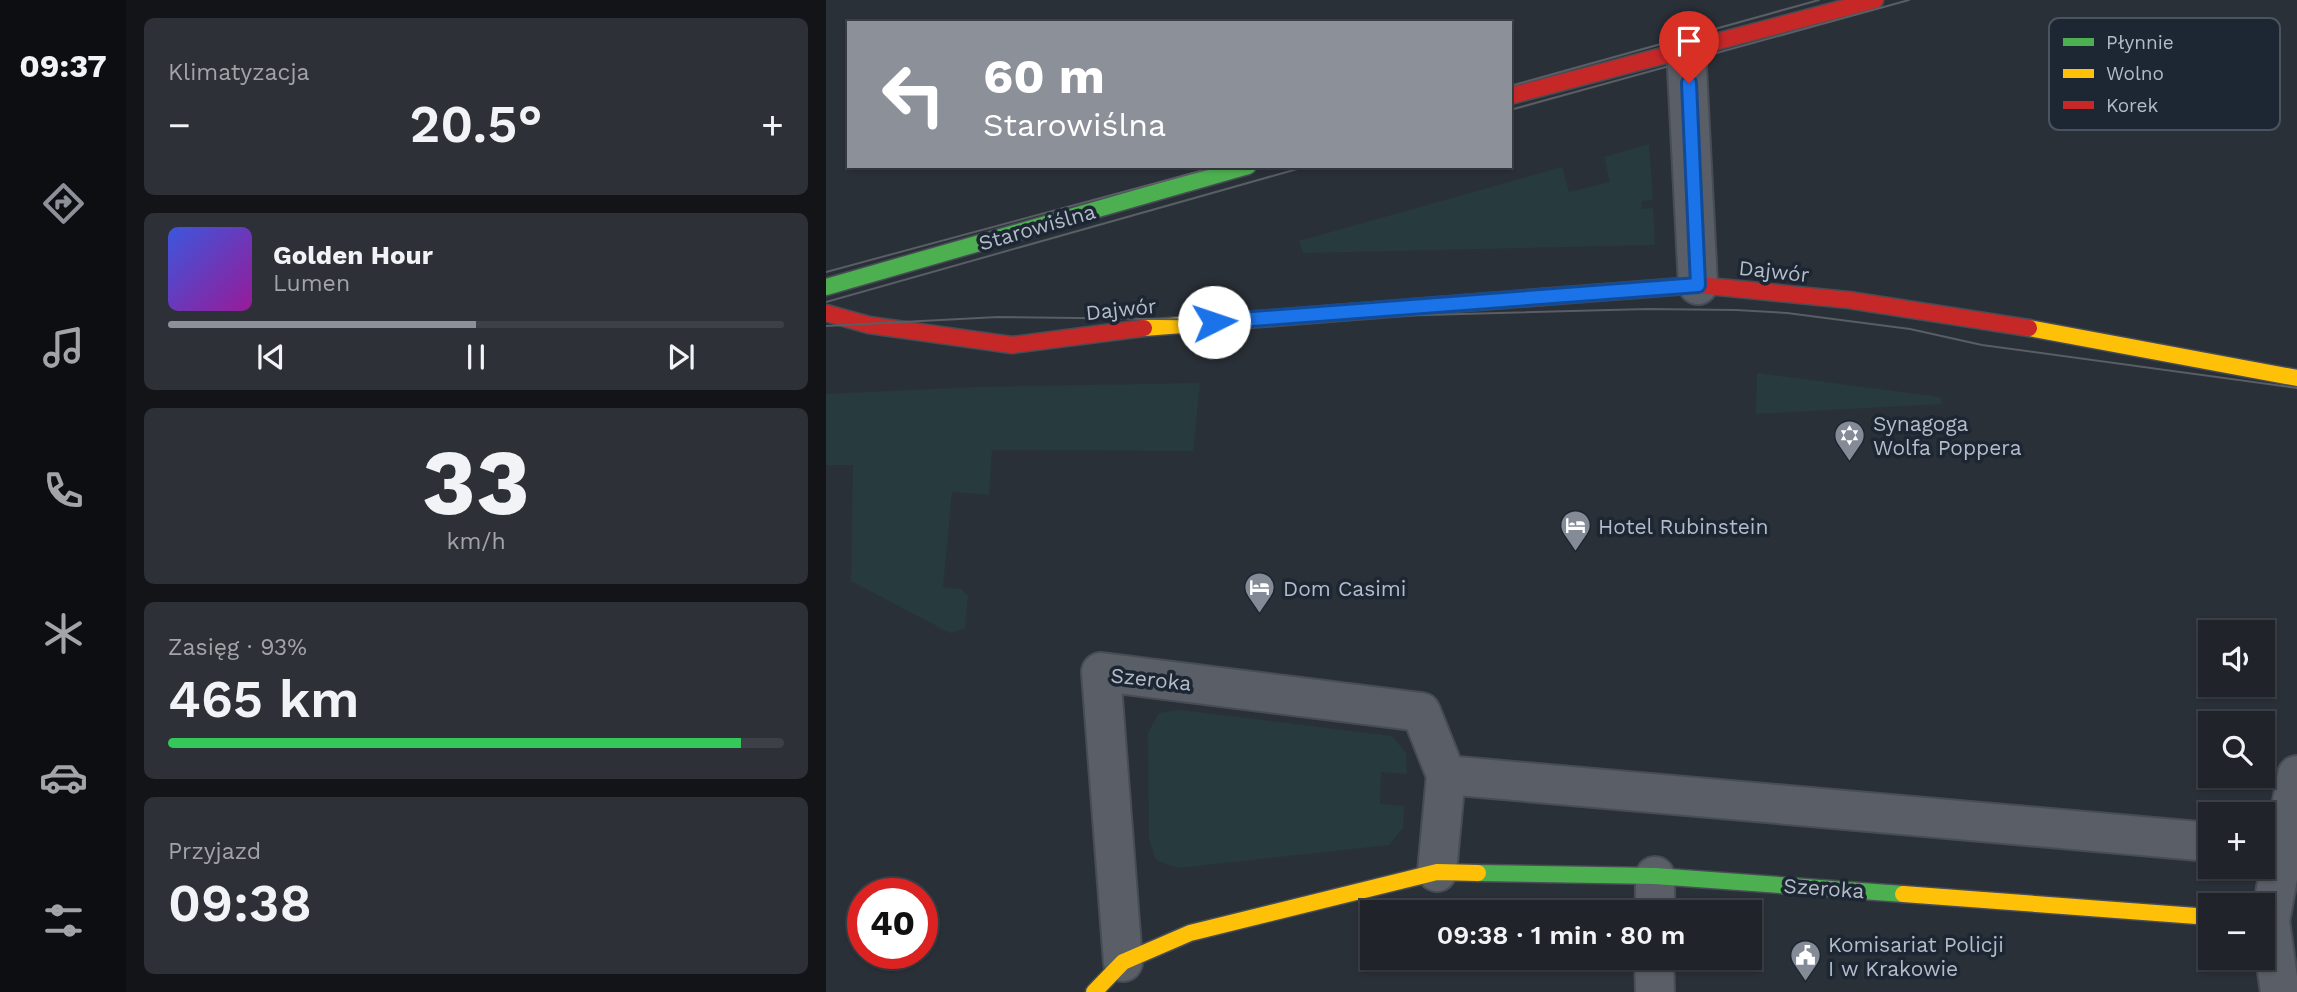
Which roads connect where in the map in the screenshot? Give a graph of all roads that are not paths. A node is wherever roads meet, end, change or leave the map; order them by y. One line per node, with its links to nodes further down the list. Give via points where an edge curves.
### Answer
1 (1875, 0): 2 (street)
2 (1836, 5): 3 (street)
3 (1686, 49): 4 (street); 6 (street)
4 (1512, 95)
5 (1241, 168): 7 (street, Starowiślna)
6 (1698, 285): 8 (street, Dajwór, via 1105,331 1012,345 869,325); 9 (street, Dajwór, via 1957,315)
7 (826, 287)
8 (826, 313)
9 (2297, 377)
10 (1446, 775): 12 (street); 14 (street, Szeroka); 17 (street, Szeroka, via 1421,712 1101,672)
11 (2297, 775): 13 (street)
12 (2198, 841)
13 (2275, 842)
14 (1437, 872): 15 (street, Szeroka); 17 (street, Szeroka, via 1190,933)
15 (1655, 894): 16 (street, Szeroka)
16 (2198, 917)
17 (1123, 962): 20 (street, Szeroka)
18 (2275, 965): 22 (street)
19 (1654, 970): 21 (street)
20 (1094, 992)
21 (1655, 992)
22 (2280, 992)

